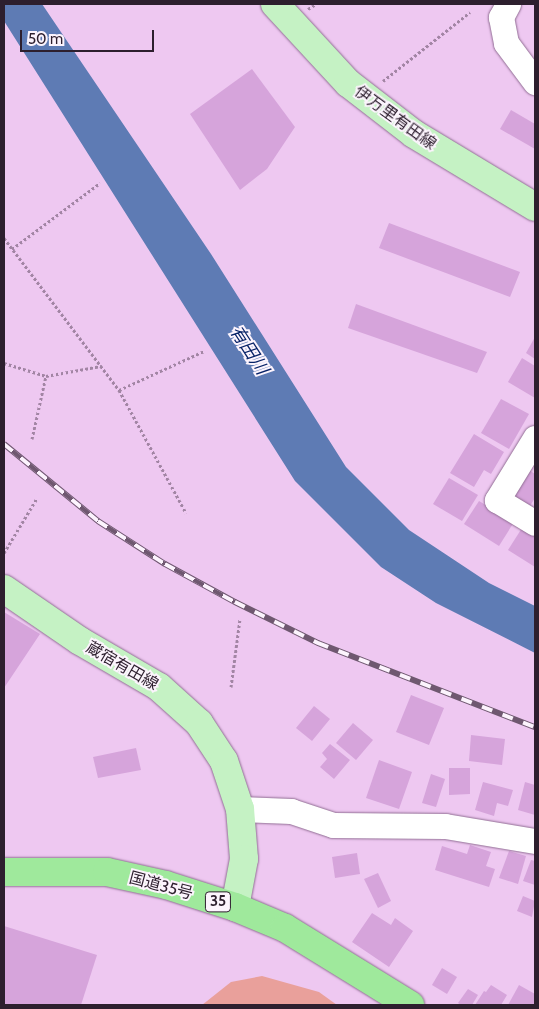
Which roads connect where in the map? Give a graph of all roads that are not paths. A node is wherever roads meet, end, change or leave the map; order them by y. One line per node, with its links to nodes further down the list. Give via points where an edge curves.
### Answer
1 (276, 4): 4 (main road, 伊万里有田線, via 348,83 414,134)
2 (508, 4): 3 (street, via 502,17 506,43)
3 (535, 82)
4 (535, 207)
5 (535, 438): 6 (street, via 497,500)
6 (535, 523)
7 (4, 589): 8 (main road, 蔵宿有田線, via 80,641 160,687 199,723 224,761)
8 (240, 809): 9 (street, via 291,811 334,825 445,826); 11 (main road, 蔵宿有田線, via 244,859)
9 (535, 841)
10 (4, 872): 11 (highway, 国道35号 / 35, via 107,872 166,885)
11 (235, 907): 12 (highway, 国道35号 / 35, via 285,928)
12 (410, 1005)

